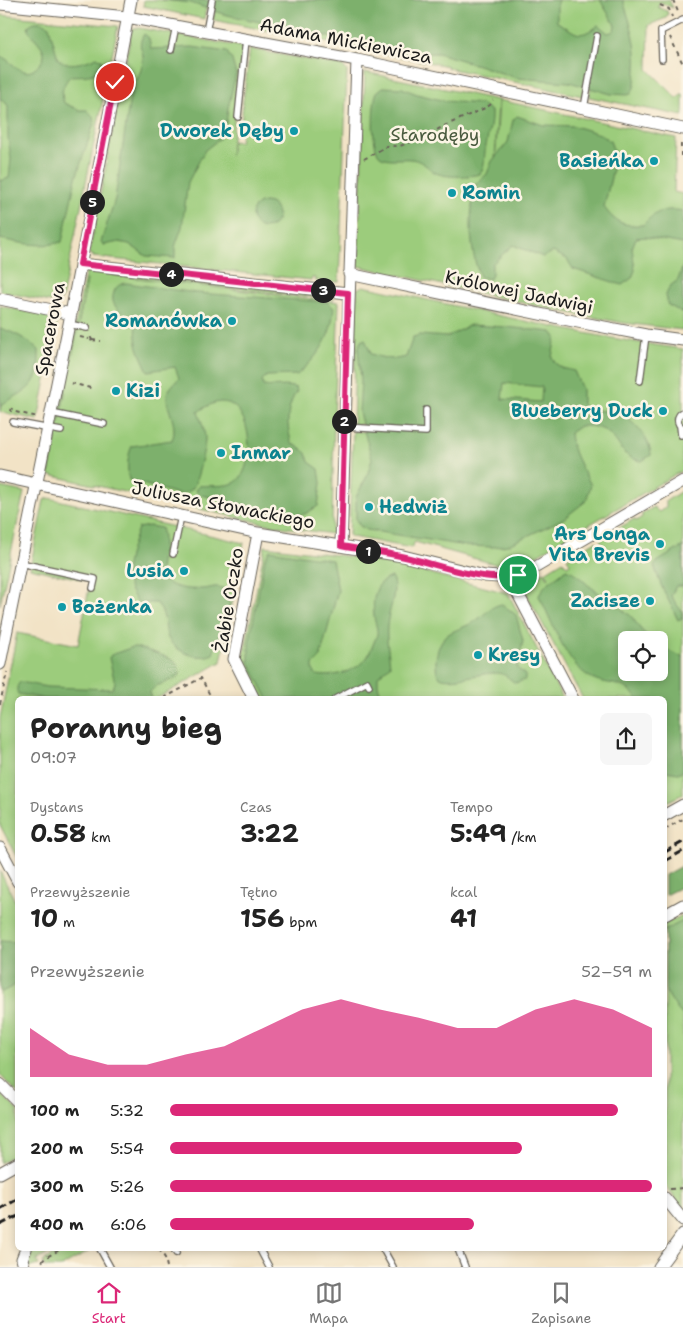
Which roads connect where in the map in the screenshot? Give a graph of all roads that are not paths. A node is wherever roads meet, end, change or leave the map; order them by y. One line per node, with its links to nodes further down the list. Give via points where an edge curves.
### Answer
1 (131, 0): 4 (street, Spacerowa)
2 (212, 0): 7 (lane)
3 (0, 4): 4 (street, Adama Mickiewicza)
4 (128, 16): 6 (street, Adama Mickiewicza); 16 (street, Spacerowa)
5 (683, 20): 11 (lane, via 661,31)
6 (176, 26): 7 (street, Adama Mickiewicza); 10 (lane)
7 (206, 32): 9 (street, Adama Mickiewicza)
8 (596, 36): 13 (lane)
9 (246, 39): 12 (street, Adama Mickiewicza); 14 (lane)
10 (171, 50)
11 (662, 59)
12 (357, 60): 13 (street, Adama Mickiewicza); 17 (street)
13 (584, 108): 15 (street, Adama Mickiewicza)
14 (238, 117)
15 (682, 133)
16 (80, 264): 18 (street); 20 (street, Spacerowa)
17 (349, 274): 18 (street); 22 (street, Królowej Jadwigi)
18 (348, 293): 31 (street)
19 (0, 299): 20 (street)
20 (70, 319): 21 (lane); 28 (street, Spacerowa)
21 (87, 328)
22 (646, 335): 23 (street, Królowej Jadwigi); 24 (lane)
23 (683, 340)
24 (640, 381)
25 (683, 405): 27 (lane)
26 (426, 410): 31 (lane, via 426,432)
27 (682, 412): 32 (lane, via 677,420)
28 (51, 413): 30 (lane); 33 (street, Spacerowa)
29 (13, 422): 33 (lane)
30 (104, 424)
31 (344, 427): 41 (street)
32 (682, 427): 35 (lane)
33 (44, 428): 34 (lane); 38 (street, Spacerowa)
34 (61, 431)
35 (681, 435)
36 (0, 476): 38 (street, Juliusza Słowackiego)
37 (683, 481): 44 (street, via 536,567)
38 (36, 484): 39 (street, Juliusza Słowackiego); 43 (street, Spacerowa)
39 (181, 516): 40 (street, Juliusza Słowackiego); 42 (lane)
40 (258, 532): 41 (street, Juliusza Słowackiego); 48 (street, Żabie Oczko, via 234,659)
41 (341, 546): 44 (street, Juliusza Słowackiego, via 403,556 485,576)
42 (174, 554)
43 (20, 563): 45 (lane, via 95,579); 46 (street, Spacerowa)
44 (512, 577): 50 (street)
45 (93, 588)
46 (4, 666)
47 (369, 686): 49 (lane, via 367,682)
48 (252, 696)
49 (341, 696)
50 (571, 696)
51 (683, 805): 52 (street)
52 (667, 814)
53 (0, 848): 54 (street)
54 (15, 876)
55 (683, 905): 56 (street)
56 (667, 914)
57 (0, 1084): 58 (street)
58 (15, 1099)
59 (15, 1165): 60 (street)
60 (0, 1173)
61 (667, 1200): 62 (street)
62 (683, 1220)
63 (683, 1234): 74 (street)
64 (25, 1251): 69 (street)
65 (101, 1251): 70 (lane)
66 (261, 1251): 71 (lane)
67 (384, 1251): 72 (lane)
68 (459, 1251): 73 (lane)
69 (21, 1266)
70 (110, 1267)
71 (270, 1267)
72 (393, 1267)
73 (466, 1267)
74 (659, 1267)

